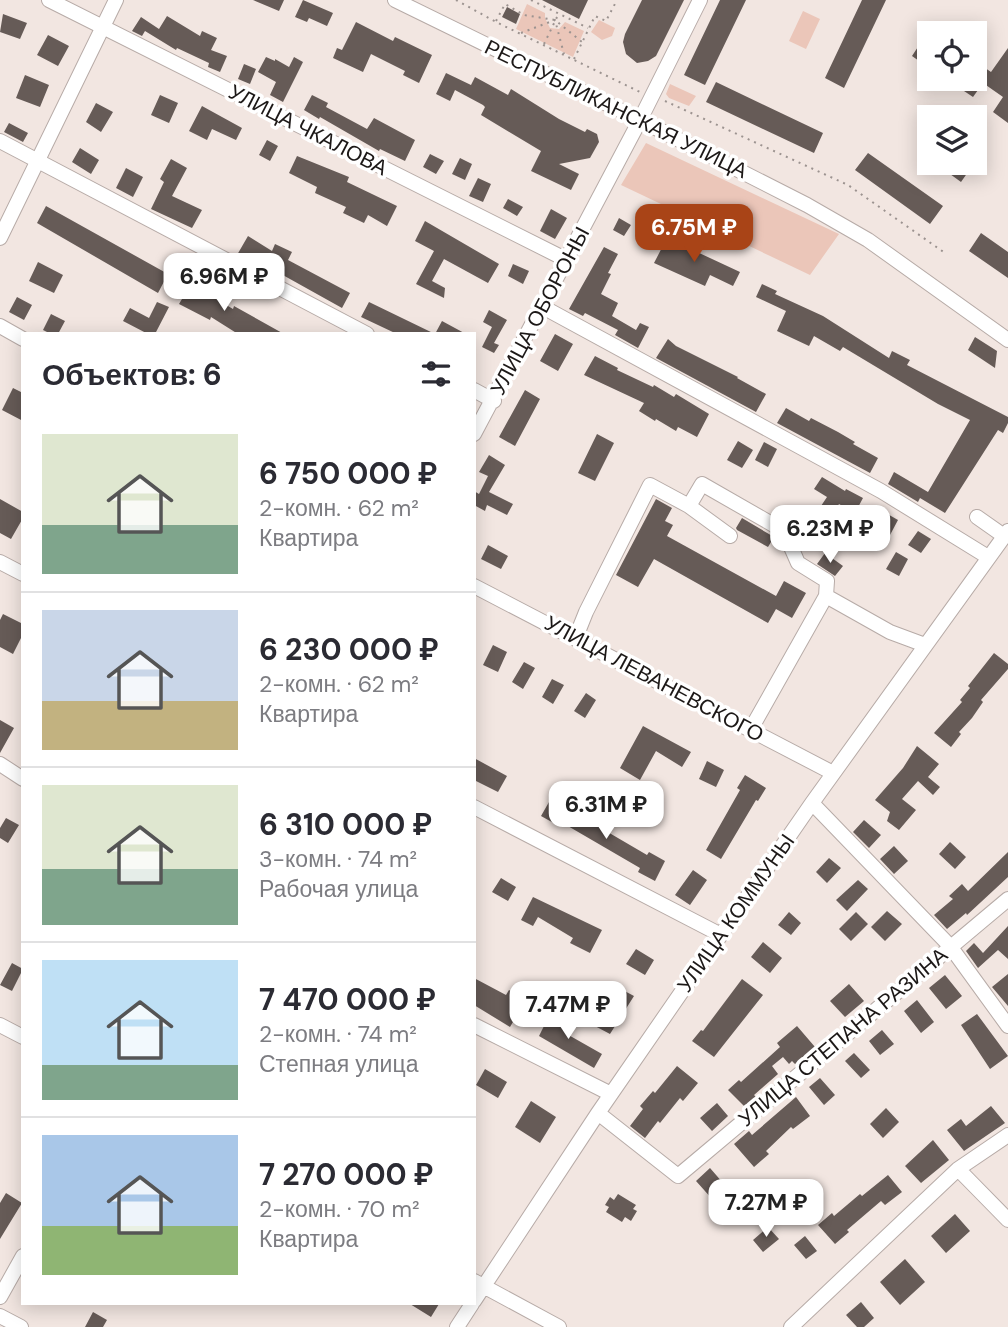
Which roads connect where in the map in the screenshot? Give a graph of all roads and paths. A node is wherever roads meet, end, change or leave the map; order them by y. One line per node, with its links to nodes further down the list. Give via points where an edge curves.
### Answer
1 (49, 0): 11 (street, УЛИЦА ЧКАЛОВА)
2 (116, 0): 11 (street)
3 (394, 0): 19 (street, РЕСПУБЛИКАНСКАЯ УЛИЦА)
4 (456, 0): 10 (path)
5 (531, 0): 8 (path)
6 (617, 0): 12 (path, via 606,21 595,16)
7 (700, 0): 18 (street, УЛИЦА ОБОРОНЫ)
8 (559, 14): 9 (path); 12 (path)
9 (555, 20): 10 (path, via 524,15 505,4); 13 (path); 14 (path); 15 (path); 16 (path)
10 (496, 22): 13 (path)
11 (103, 26): 21 (street); 24 (street, УЛИЦА ЧКАЛОВА)
12 (589, 29): 14 (path)
13 (520, 34): 15 (path)
14 (582, 42): 17 (path)
15 (543, 45): 16 (path)
16 (564, 55): 17 (path)
17 (574, 60): 18 (path)
18 (652, 96): 19 (street, УЛИЦА ОБОРОНЫ); 23 (path, via 848,184)
19 (640, 120): 24 (street, УЛИЦА ОБОРОНЫ); 29 (street, РЕСПУБЛИКАНСКАЯ УЛИЦА, via 867,240)
20 (0, 141): 21 (street)
21 (37, 161): 22 (street); 27 (street)
22 (0, 238)
23 (945, 253)
24 (566, 260): 25 (street, УЛИЦА ОБОРОНЫ)
25 (541, 306): 31 (street, УЛИЦА ОБОРОНЫ); 37 (street, via 881,491)
26 (0, 326): 28 (street)
27 (363, 332)
28 (21, 338)
29 (1008, 340)
30 (476, 391): 31 (street)
31 (494, 401): 32 (street, УЛИЦА ОБОРОНЫ)
32 (476, 430)
33 (689, 506): 36 (street); 41 (street, via 702,484 784,531 798,563 827,581); 42 (street, via 650,485)
34 (977, 517): 35 (street)
35 (1006, 534): 37 (street, УЛИЦА КОММУНЫ)
36 (730, 536)
37 (988, 557): 43 (street, УЛИЦА КОММУНЫ)
38 (0, 562): 39 (street)
39 (21, 573)
40 (476, 587): 42 (street, УЛИЦА ЛЕВАНЕВСКОГО)
41 (825, 596): 43 (street, via 890,632); 44 (street)
42 (576, 637): 44 (street, УЛИЦА ЛЕВАНЕВСКОГО)
43 (925, 645): 46 (street, УЛИЦА КОММУНЫ)
44 (751, 729): 46 (street, УЛИЦА ЛЕВАНЕВСКОГО)
45 (0, 764): 47 (street)
46 (833, 773): 48 (street, УЛИЦА КОММУНЫ)
47 (21, 778)
48 (812, 803): 51 (street, УЛИЦА КОММУНЫ); 52 (street)
49 (476, 808): 51 (street)
50 (1008, 898): 52 (street, УЛИЦА СТЕПАНА РАЗИНА)
51 (721, 935): 57 (street, УЛИЦА КОММУНЫ)
52 (950, 946): 55 (street); 58 (street, УЛИЦА СТЕПАНА РАЗИНА, via 678,1175)
53 (0, 1025): 56 (street)
54 (476, 1026): 57 (street)
55 (1008, 1026)
56 (21, 1036)
57 (611, 1094): 58 (street, УЛИЦА КОММУНЫ)
58 (598, 1113): 63 (street, УЛИЦА КОММУНЫ)
59 (1008, 1135): 60 (street)
60 (958, 1169): 61 (street); 70 (street)
61 (1008, 1220)
62 (21, 1260): 64 (street)
63 (479, 1283): 69 (street)
64 (0, 1297)
65 (471, 1305): 68 (street, УЛИЦА КОММУНЫ)
66 (0, 1316): 67 (street)
67 (21, 1327)
68 (457, 1327)
69 (559, 1327)
70 (792, 1327)

